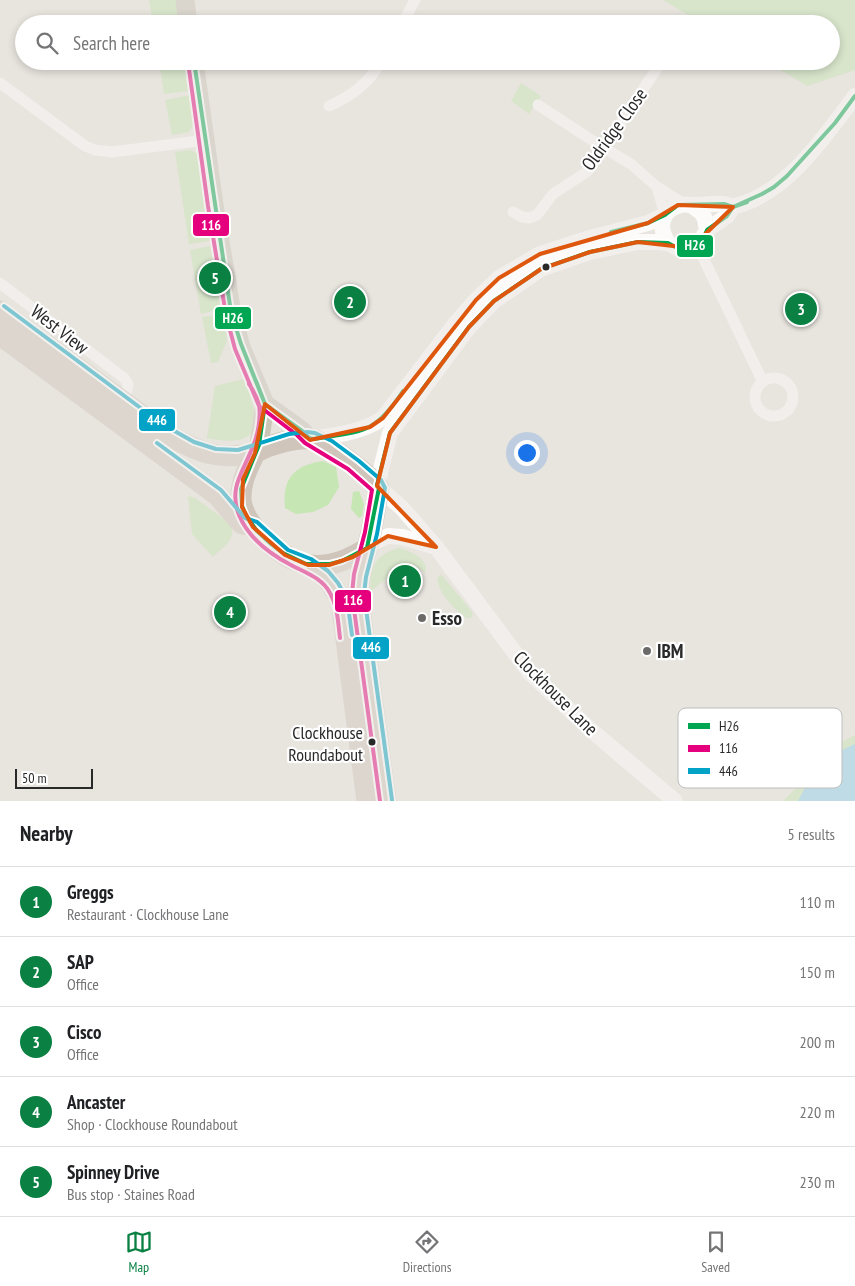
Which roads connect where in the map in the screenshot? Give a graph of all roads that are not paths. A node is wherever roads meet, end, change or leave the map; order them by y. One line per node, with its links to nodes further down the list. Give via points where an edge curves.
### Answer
1 (185, 0): 3 (main road)
2 (415, 0): 4 (street)
3 (187, 15)
4 (407, 15)
5 (195, 70): 12 (main road)
6 (376, 70): 11 (street, via 360,88)
7 (656, 70): 13 (street, Oldridge Close)
8 (0, 83): 12 (street, via 95,150 112,152)
9 (855, 96): 16 (street, via 835,123 774,188)
10 (538, 105): 13 (street)
11 (330, 106)
12 (206, 140): 27 (main road, via 232,314 241,347)
13 (604, 148): 14 (street, via 631,164); 17 (street, Oldridge Close, via 588,171 553,194 537,215 529,218)
14 (657, 187): 15 (street); 18 (street)
15 (687, 205): 16 (street, via 724,204); 18 (street, via 673,208); 19 (street, via 702,213)
16 (733, 207): 19 (street, via 727,216)
17 (513, 212)
18 (665, 215): 20 (street, via 662,227); 28 (street, via 648,223 586,238 540,254 499,278 455,324 383,418 370,427)
19 (706, 230): 21 (street)
20 (668, 243): 21 (street, via 684,249); 30 (street, via 638,242 590,252 541,269 494,301 469,327 390,434)
21 (697, 245): 25 (street)
22 (0, 282): 26 (street, West View, via 124,378 127,390)
23 (0, 311): 26 (highway)
24 (0, 335): 31 (highway, via 217,495 242,524)
25 (763, 382)
26 (120, 401): 29 (highway, via 191,448 232,457)
27 (265, 404): 28 (main road); 29 (main road)
28 (311, 439): 29 (highway, via 287,441); 30 (highway, via 343,457)
29 (257, 452): 31 (highway, via 243,479 241,498 242,507)
30 (378, 486): 32 (highway); 33 (street, Clockhouse Lane)
31 (253, 527): 34 (highway, via 285,555)
32 (368, 546): 33 (street, via 393,536); 34 (highway, via 338,563); 36 (highway, via 358,594)
33 (436, 547): 37 (street, Clockhouse Lane, via 530,673)
34 (308, 565): 35 (highway, via 324,575 341,601)
35 (367, 801)
36 (386, 801)
37 (675, 801)

